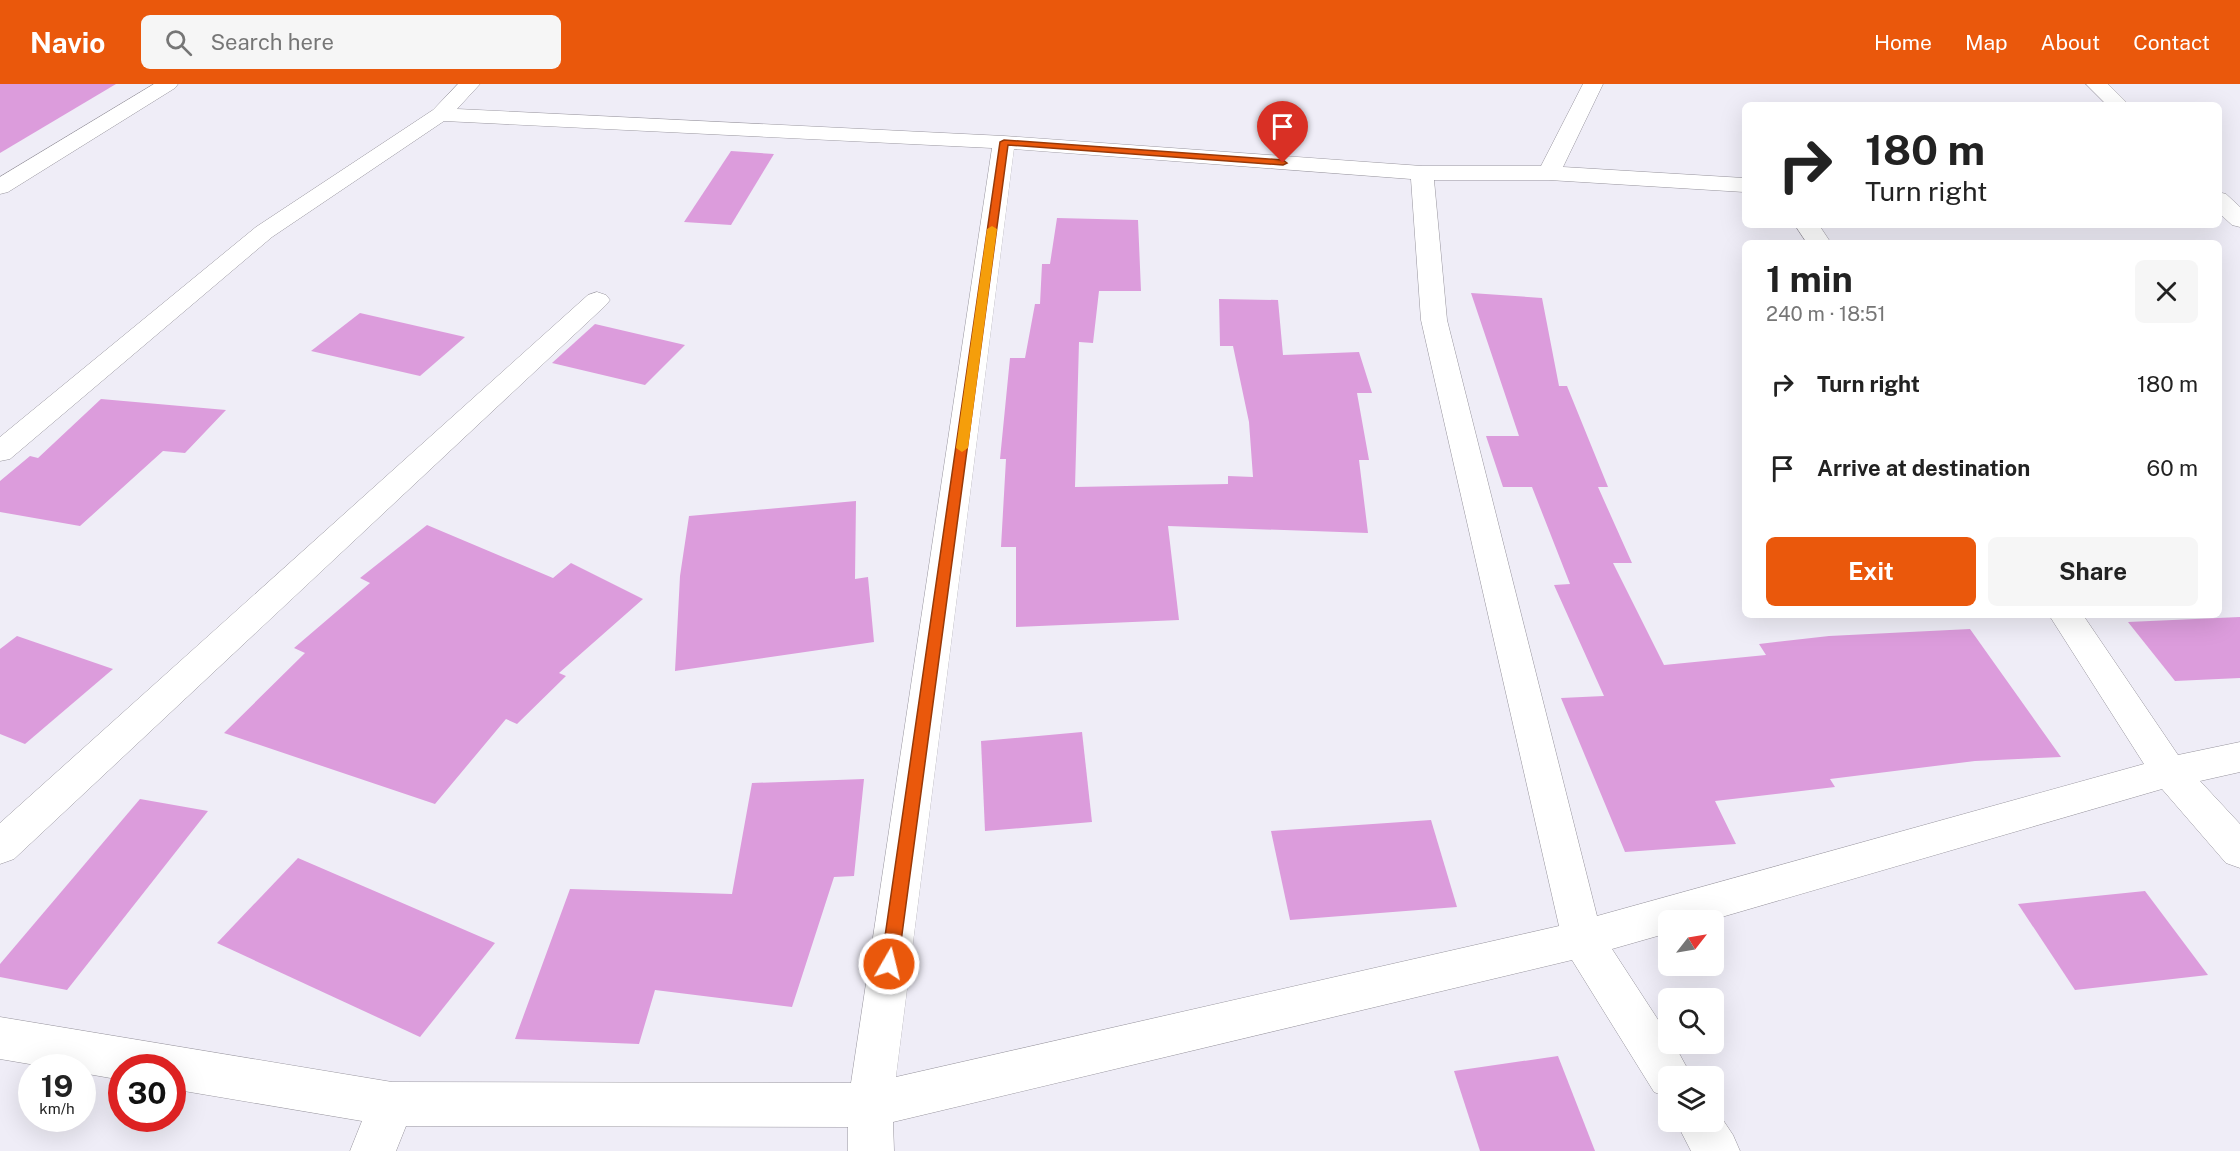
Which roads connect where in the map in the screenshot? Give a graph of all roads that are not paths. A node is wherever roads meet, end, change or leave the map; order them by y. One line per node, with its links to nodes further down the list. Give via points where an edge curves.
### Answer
1 (168, 84): 11 (street)
2 (470, 84): 6 (street)
3 (1593, 84): 9 (street)
4 (2096, 84): 5 (street)
5 (2116, 102)
6 (440, 114): 7 (street); 13 (street, via 264,232)
7 (1004, 142): 8 (street); 23 (street)
8 (1422, 173): 9 (street); 19 (street, via 1434,320)
9 (1549, 173): 10 (street)
10 (1742, 185)
11 (0, 187)
12 (597, 300): 17 (street)
13 (0, 452)
14 (2067, 618): 16 (street)
15 (2240, 757): 16 (street)
16 (2169, 772): 18 (street); 19 (street)
17 (0, 847)
18 (2240, 851)
19 (1581, 939): 21 (street); 23 (street)
20 (0, 1038): 22 (street)
21 (1663, 1066)
22 (392, 1104): 23 (street); 25 (street)
23 (870, 1105): 26 (street)
24 (1705, 1132): 27 (street)
25 (373, 1151)
26 (871, 1151)
27 (1717, 1151)

